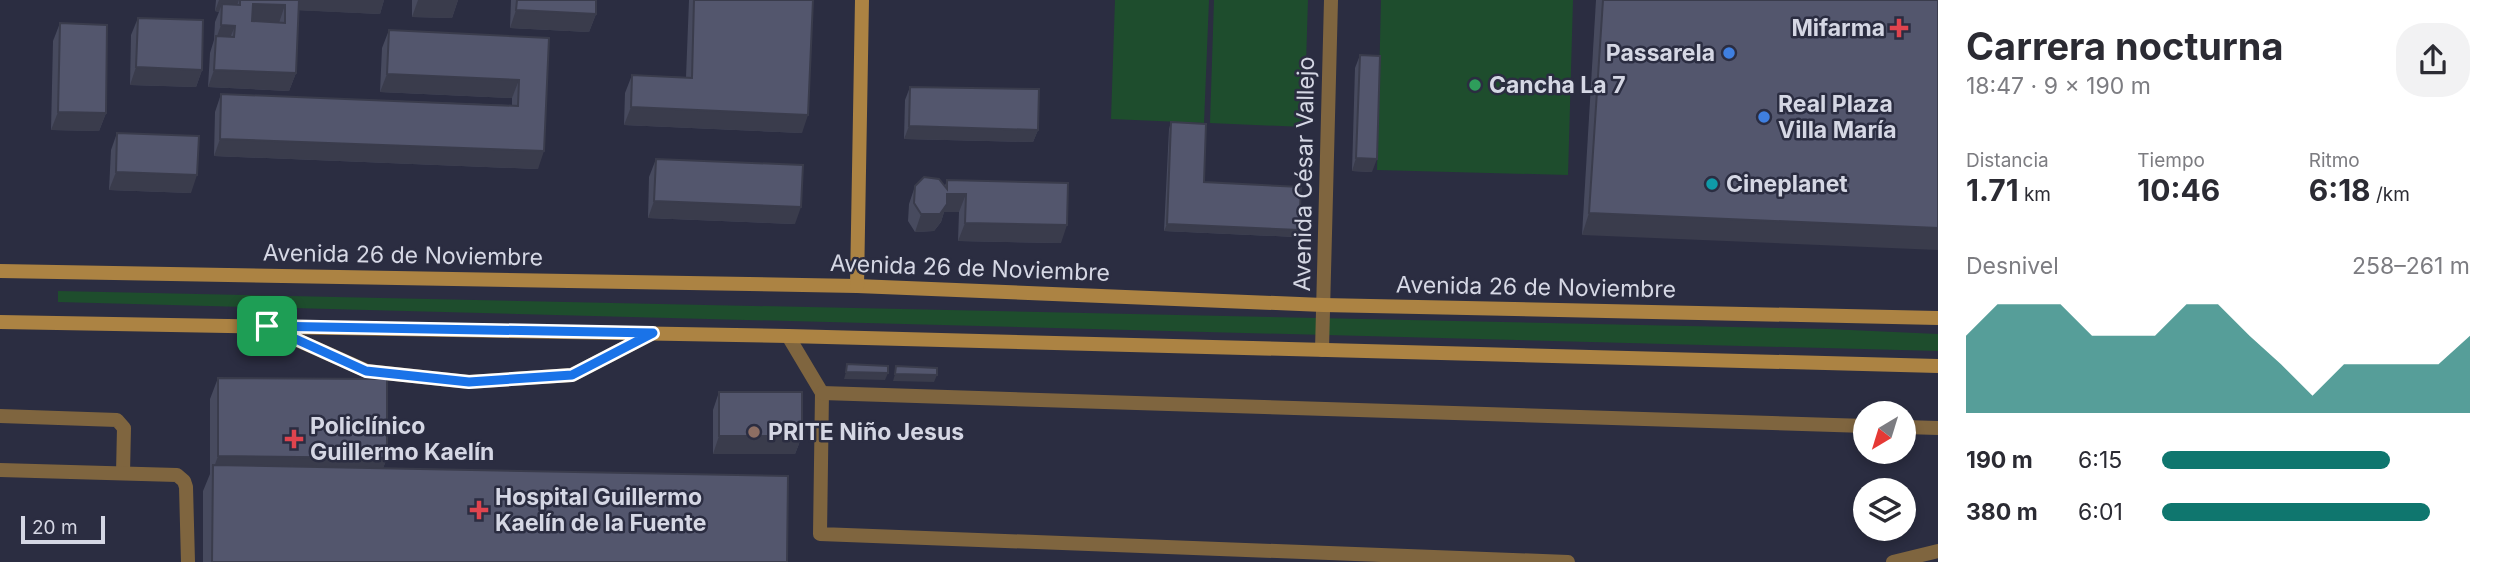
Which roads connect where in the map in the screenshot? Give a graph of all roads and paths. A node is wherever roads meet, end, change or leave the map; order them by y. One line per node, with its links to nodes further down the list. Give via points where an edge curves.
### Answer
1 (862, 0): 4 (main road)
2 (1331, 0): 5 (street, Avenida César Vallejo)
3 (0, 271): 4 (main road, Avenida 26 de Noviembre)
4 (857, 286): 5 (main road, Avenida 26 de Noviembre)
5 (1323, 305): 6 (main road, Avenida 26 de Noviembre); 11 (street, Avenida César Vallejo)
6 (1938, 318)
7 (0, 322): 8 (main road)
8 (267, 326): 9 (main road); 9 (street, via 366,371 469,382 572,375)
9 (653, 333): 10 (main road)
10 (788, 336): 11 (main road); 13 (street)
11 (1322, 350): 12 (main road)
12 (1938, 366)
13 (822, 393): 15 (street); 22 (street, via 820,534)
14 (0, 416): 19 (street, via 117,420 124,428)
15 (1853, 426)
16 (1916, 427): 17 (street)
17 (1938, 428)
18 (0, 470): 19 (street)
19 (123, 472): 21 (street, via 177,475 184,481)
20 (1938, 551): 23 (street)
21 (188, 562)
22 (1568, 562)
23 (1893, 562)

